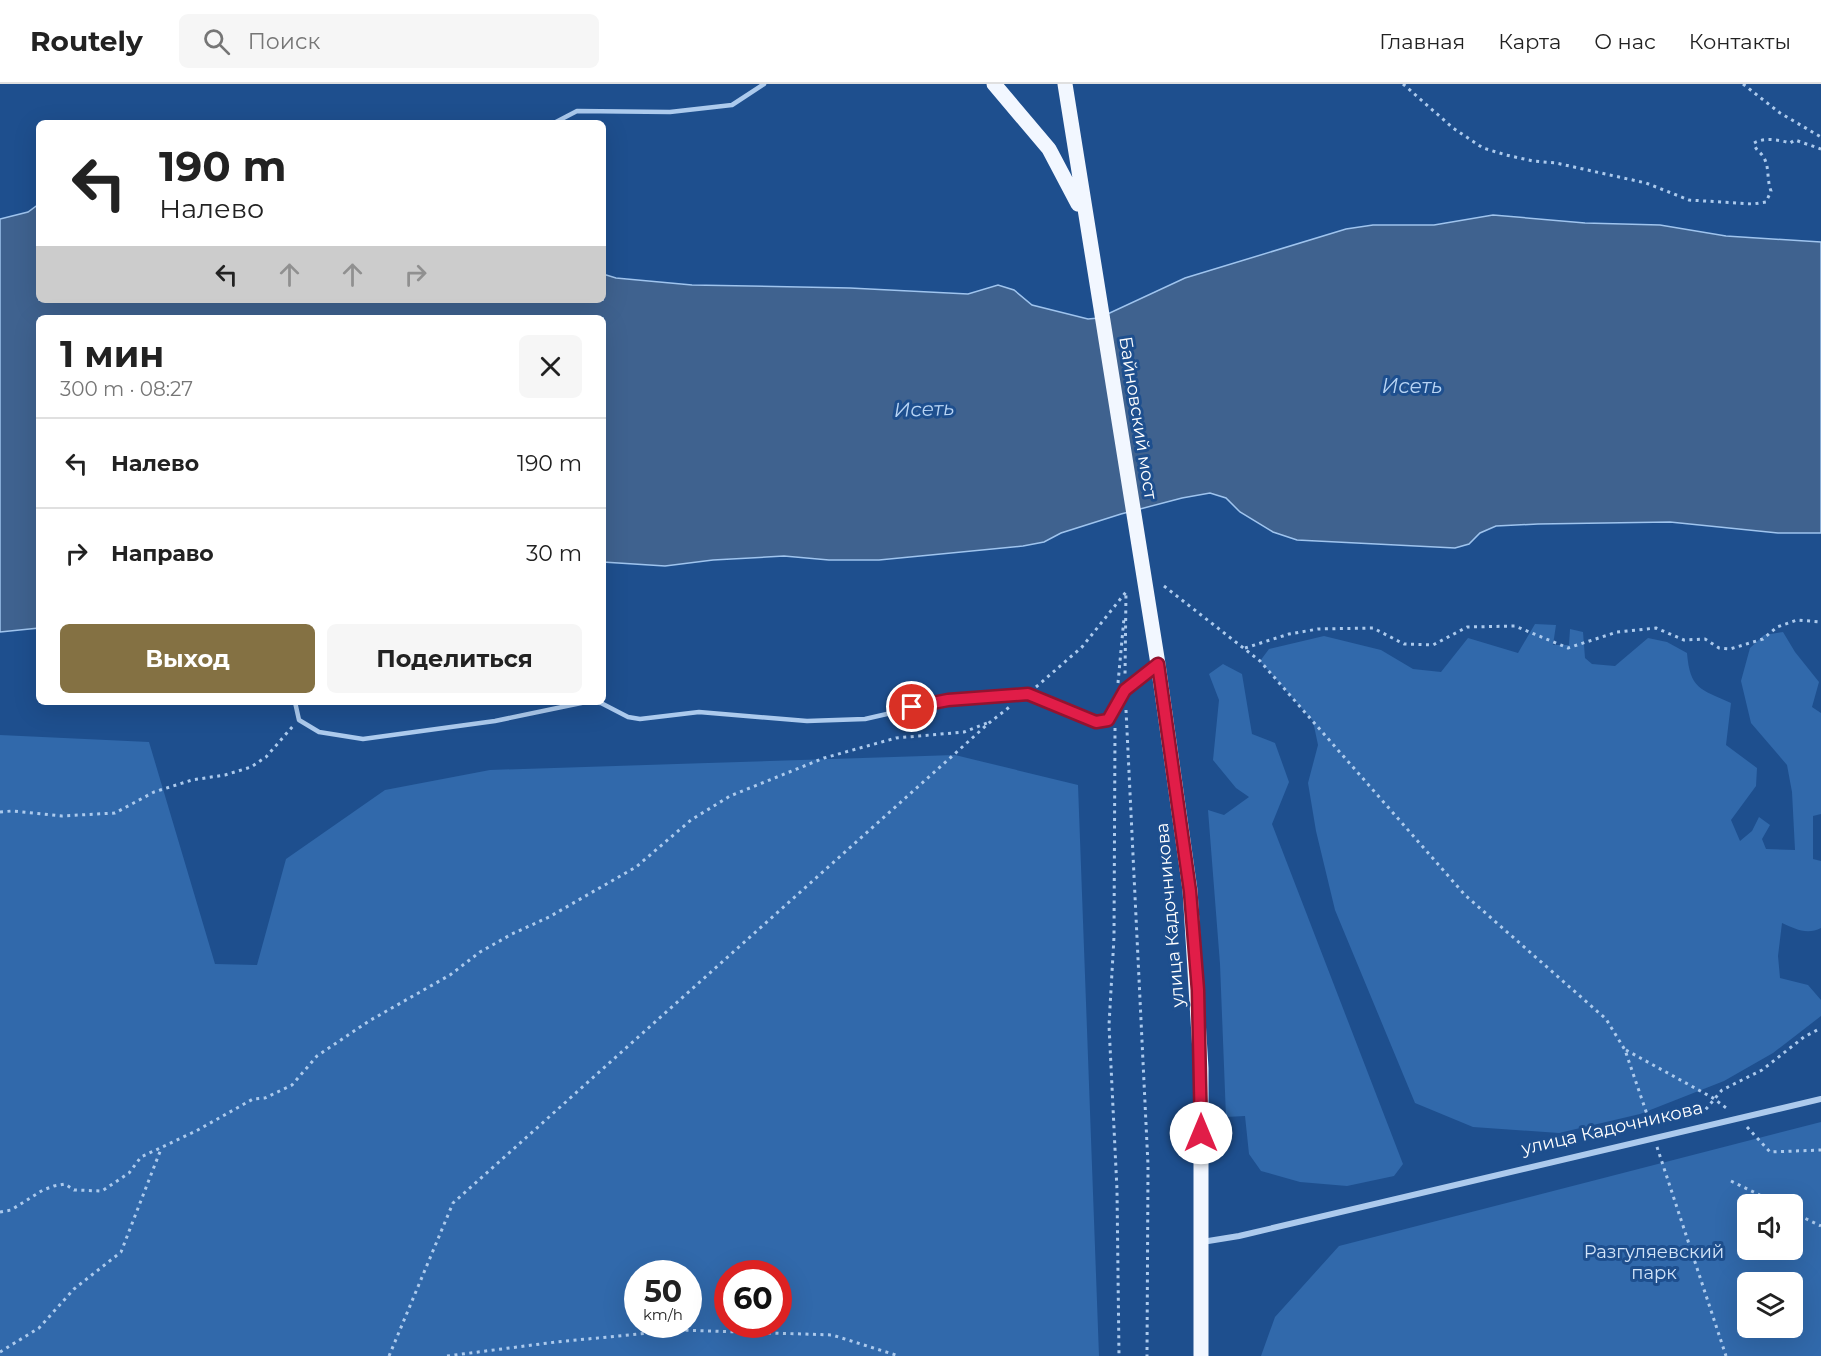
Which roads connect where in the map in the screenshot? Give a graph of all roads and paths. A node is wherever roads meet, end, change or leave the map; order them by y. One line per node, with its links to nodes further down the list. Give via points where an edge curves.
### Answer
1 (764, 84): 6 (lane, via 732,105 670,111 577,111)
2 (994, 84): 9 (main road, via 1034,128 1062,171 1076,200)
3 (1065, 84): 9 (main road)
4 (1403, 84): 8 (path, via 1453,128 1484,148 1646,183 1689,200 1766,202 1770,191 1766,161 1755,148 1754,142 1759,140 1795,140)
5 (1743, 84): 7 (path, via 1780,113)
6 (560, 120)
7 (1821, 137)
8 (1821, 149)
9 (1094, 258): 11 (main road, Байновский мост)
10 (1164, 586): 14 (path)
11 (1145, 589): 15 (main road, улица Кадочникова)
12 (1126, 592): 16 (path); 17 (path, via 1082,647); 21 (path)
13 (1821, 622): 14 (path, via 1797,620 1777,627 1764,639 1730,649 1719,648 1705,639 1684,640 1656,628 1617,632 1568,648 1515,626 1467,627 1433,645 1404,644 1372,628 1318,629)
14 (1244, 648): 26 (path, via 1260,661 1464,895 1606,1019)
15 (1158, 664): 16 (lane); 39 (main road, улица Кадочникова, via 1185,838 1194,930 1201,1068)
16 (1125, 690): 21 (lane); 45 (path, via 1148,1165)
17 (1028, 694): 20 (lane, via 948,700 865,719 807,721 699,712 640,719); 21 (lane, via 1096,722 1108,720); 23 (path)
18 (296, 705): 22 (lane)
19 (572, 705): 22 (lane, via 506,719 363,739 319,732)
20 (605, 705)
21 (1116, 707): 44 (path, via 1114,937 1109,1025 1117,1190)
22 (299, 720): 24 (path, via 266,757 251,767 153,792 115,813 62,816)
23 (989, 723): 32 (path, via 964,732 896,738 824,758 730,796 691,820 636,867 488,947 450,975 369,1021 317,1056 292,1085 266,1098 253,1099); 41 (path, via 453,1203)
24 (0, 812)
25 (1821, 1028): 27 (path, via 1762,1070)
26 (1625, 1050): 27 (path); 31 (path)
27 (1713, 1098): 29 (path); 30 (path)
28 (1821, 1099): 29 (street, улица Кадочникова)
29 (1740, 1119): 30 (street, улица Кадочникова); 33 (path, via 1770,1152)
30 (1689, 1131): 31 (street, улица Кадочникова)
31 (1654, 1138): 39 (street, улица Кадочникова); 47 (path)
32 (161, 1147): 36 (path, via 141,1157 129,1173 102,1191 74,1190 65,1184 54,1186); 40 (path, via 121,1252 74,1289 39,1328)
33 (1821, 1150)
34 (1731, 1181): 35 (path)
35 (1758, 1194)
36 (0, 1212)
37 (1803, 1217): 38 (path)
38 (1821, 1226)
39 (1202, 1242): 46 (main road, улица Кадочникова)
40 (0, 1352)
41 (390, 1356)
42 (447, 1356): 43 (path, via 681,1330 832,1335)
43 (899, 1356)
44 (1119, 1356)
45 (1147, 1356)
46 (1201, 1356)
47 (1726, 1356)

